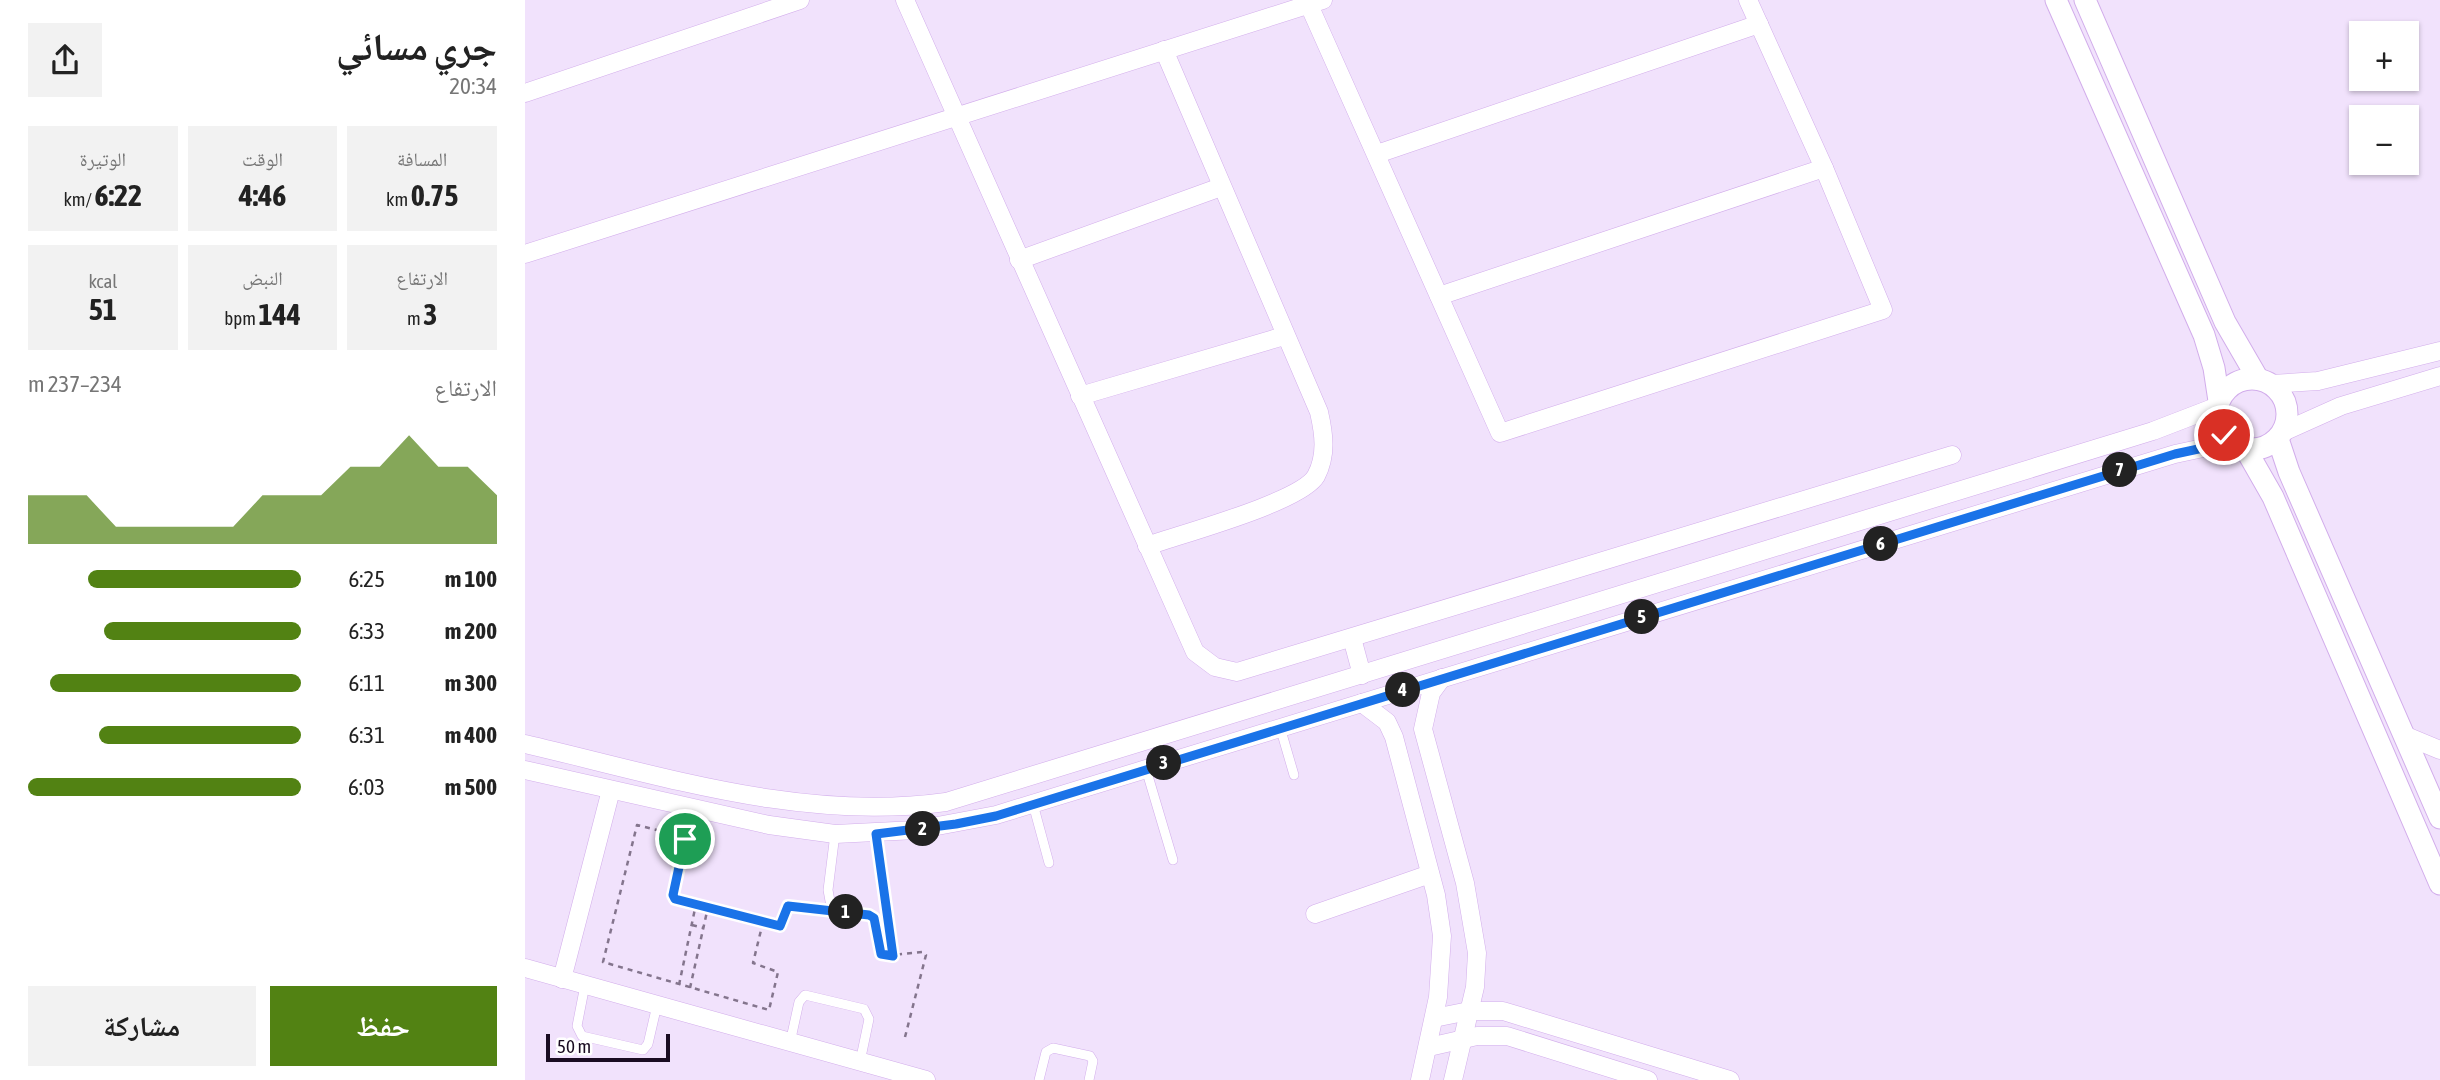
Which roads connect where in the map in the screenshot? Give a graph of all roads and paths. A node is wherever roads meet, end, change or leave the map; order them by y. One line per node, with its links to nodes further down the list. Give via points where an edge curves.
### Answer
1 (800, 0): 9 (street)
2 (905, 0): 10 (street)
3 (1748, 0): 7 (street)
4 (2056, 0): 22 (street, via 2204,335)
5 (2085, 0): 20 (street, via 2225,322)
6 (1316, 2): 8 (street); 11 (street)
7 (1759, 24): 11 (street); 12 (street)
8 (1164, 50): 10 (street); 13 (street)
9 (525, 93)
10 (956, 119): 14 (street); 15 (street)
11 (1377, 154): 16 (street)
12 (1824, 168): 16 (street); 16 (street, via 1883,310 1500,433)
13 (1221, 187): 15 (street); 17 (street)
14 (525, 254)
15 (1019, 260): 21 (street)
16 (1439, 296)
17 (1284, 336): 21 (street); 26 (street, via 1325,438 1315,478 1294,496)
18 (2440, 351): 20 (street, via 2318,381)
19 (2440, 376): 23 (street, via 2341,406)
20 (2265, 382): 22 (street, via 2239,381); 23 (street, via 2285,401 2288,411)
21 (1080, 396): 26 (street)
22 (2218, 404): 24 (street, via 2219,426); 27 (street, via 2140,435)
23 (2280, 435): 24 (street, via 2268,445); 36 (street, via 2289,471)
24 (2238, 445): 29 (street, via 2175,454); 52 (street, via 2273,497)
25 (1952, 455): 28 (street)
26 (1147, 546): 28 (street, via 1195,652 1215,667 1237,672)
27 (1493, 632): 29 (street); 30 (street)
28 (1352, 638): 30 (street)
29 (1502, 660): 31 (street)
30 (1361, 675): 32 (street)
31 (1442, 678): 33 (street); 67 (street, via 1431,693 1423,729 1474,930 1477,970)
32 (1307, 692): 34 (street); 42 (street, via 946,802 871,809 833,807)
33 (1362, 703): 34 (street); 51 (street, via 1387,722 1394,737)
34 (1315, 716): 35 (street)
35 (1280, 727): 39 (street); 41 (lane)
36 (2404, 735): 38 (street); 46 (street)
37 (525, 744): 42 (street)
38 (2440, 750)
39 (1146, 769): 44 (street); 49 (lane)
40 (525, 770): 43 (street)
41 (1294, 775)
42 (708, 786): 45 (street)
43 (611, 790): 45 (street); 62 (street)
44 (1033, 804): 48 (street, via 956,824); 50 (lane)
45 (701, 810): 47 (street)
46 (2440, 818)
47 (835, 834): 48 (street); 53 (lane)
48 (876, 834): 60 (path)
49 (1173, 860)
50 (1049, 863)
51 (1430, 874): 56 (street); 68 (street, via 1442,936)
52 (2440, 884)
53 (830, 901)
54 (696, 904): 55 (path); 58 (path); 64 (path, via 673,895 684,836 637,825 604,963)
55 (708, 908): 57 (path); 59 (path)
56 (1315, 915)
57 (764, 922): 60 (path, via 782,925 788,906 869,915 874,918 881,954); 65 (path, via 753,962 778,972 769,1010)
58 (692, 925): 59 (path); 64 (path)
59 (704, 928): 65 (path)
60 (893, 956): 70 (path, via 926,955)
61 (525, 968): 62 (street)
62 (562, 979): 63 (street)
63 (585, 985): 66 (street); 66 (lane, via 576,1026 582,1036 643,1050)
64 (678, 985): 65 (path)
65 (690, 988)
66 (657, 1005): 71 (street)
67 (1469, 1011): 68 (street); 69 (street); 80 (street, via 1503,1011)
68 (1434, 1018): 72 (street)
69 (1463, 1038): 72 (street); 78 (street); 79 (street, via 1507,1036)
70 (904, 1041)
71 (790, 1043): 73 (street); 73 (lane, via 799,1002 805,995 864,1009 869,1019)
72 (1429, 1047): 77 (street)
73 (860, 1062): 74 (street)
74 (926, 1080)
75 (1039, 1080): 76 (lane, via 1046,1052 1053,1048 1090,1056)
76 (1089, 1080)
77 (1420, 1080)
78 (1453, 1080)
79 (1648, 1080)
80 (1730, 1080)

